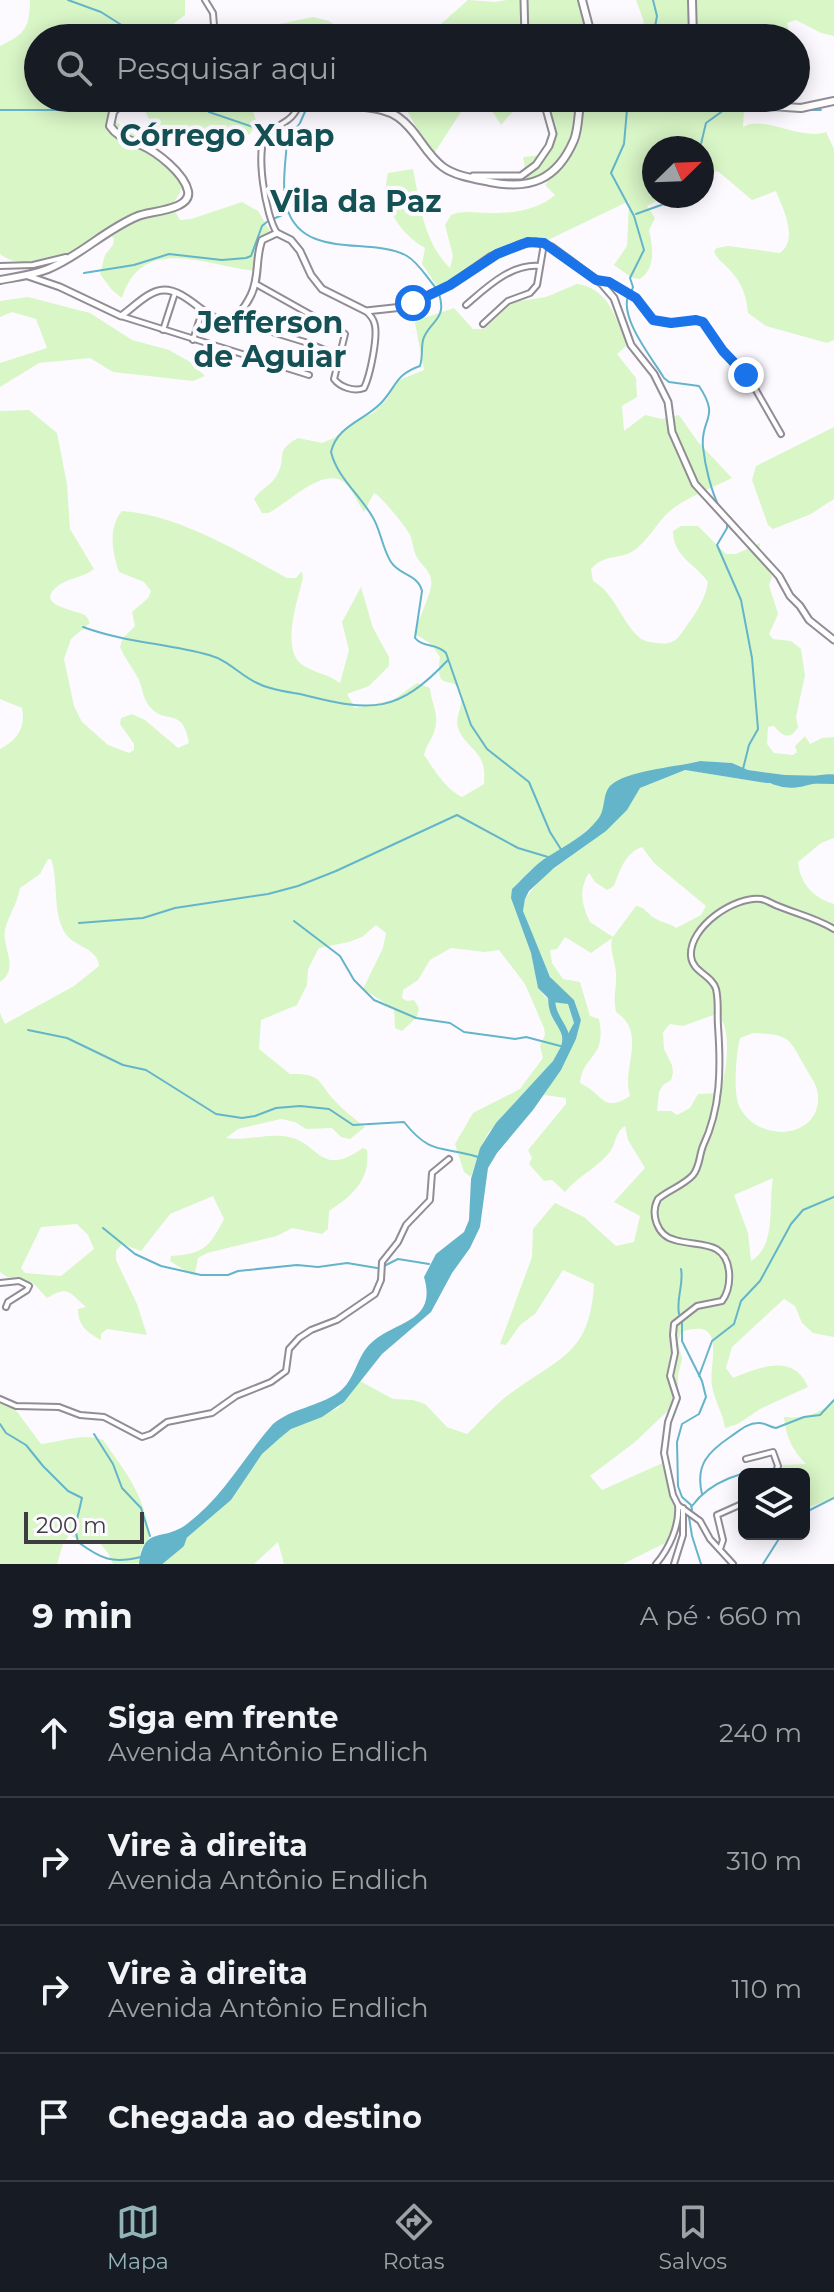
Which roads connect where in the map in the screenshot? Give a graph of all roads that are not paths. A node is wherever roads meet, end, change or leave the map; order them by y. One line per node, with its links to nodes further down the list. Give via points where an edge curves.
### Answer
1 (205, 0): 5 (street)
2 (524, 0): 6 (street)
3 (582, 0): 7 (main road)
4 (692, 0): 8 (main road)
5 (214, 24)
6 (525, 24)
7 (588, 24)
8 (693, 24)
9 (834, 101): 10 (main road)
10 (810, 106)
11 (113, 112): 19 (main road, via 115,133 155,153 178,174 189,196 179,206 131,219)
12 (294, 112): 17 (street, via 265,137 262,155 271,224)
13 (388, 112): 16 (main road, via 441,166)
14 (547, 112): 16 (street, via 553,134 530,171 515,177)
15 (579, 112): 16 (main road, via 574,140 544,179 513,185)
16 (468, 176)
17 (277, 233): 25 (street, via 259,247); 28 (street, via 295,245 322,289)
18 (544, 243): 21 (street); 24 (street); 28 (street, via 528,242 497,254 403,307)
19 (76, 254): 20 (street, via 44,264); 22 (main road)
20 (0, 266)
21 (540, 266): 27 (street, via 503,276); 32 (street, via 534,290 508,301)
22 (25, 275): 23 (main road); 30 (street)
23 (0, 280)
24 (596, 280): 37 (street, via 636,298 653,320 703,322 753,385); 38 (street, via 614,298 631,345 662,388 672,432 695,484 779,576 809,620)
25 (256, 284): 31 (street, via 241,311); 35 (street, via 343,332)
26 (175, 293): 29 (street); 30 (street, via 157,291); 33 (street)
27 (466, 305)
28 (366, 311): 35 (street, via 375,330 364,388 335,382)
29 (202, 312): 31 (street); 34 (street)
30 (121, 316): 33 (street)
31 (230, 319): 35 (street)
32 (483, 324)
33 (163, 330): 34 (street)
34 (193, 340): 36 (street)
35 (339, 356)
36 (309, 375)
37 (781, 434)
38 (834, 640)
39 (834, 929): 47 (street, via 760,899 710,919 693,947 692,960 714,984 719,1007 716,1107 696,1170 661,1196 654,1216 673,1240 720,1250 729,1284 722,1301 697,1306 673,1329 670,1376 677,1398 664,1453)
40 (449, 1159): 43 (street, via 432,1173 430,1200 382,1262 375,1294 299,1338 289,1349 286,1371 271,1382 212,1413 167,1422 142,1437 104,1417 59,1407 16,1406)
41 (0, 1283): 42 (street, via 29,1286)
42 (6, 1307)
43 (0, 1399)
44 (746, 1459): 45 (street, via 773,1452)
45 (777, 1468)
46 (738, 1505): 48 (street, via 718,1513)
47 (680, 1506): 48 (street, via 700,1521); 49 (street, via 670,1541); 50 (street, via 683,1535)
48 (720, 1550): 51 (street)
49 (656, 1564)
50 (674, 1564)
51 (733, 1564)

